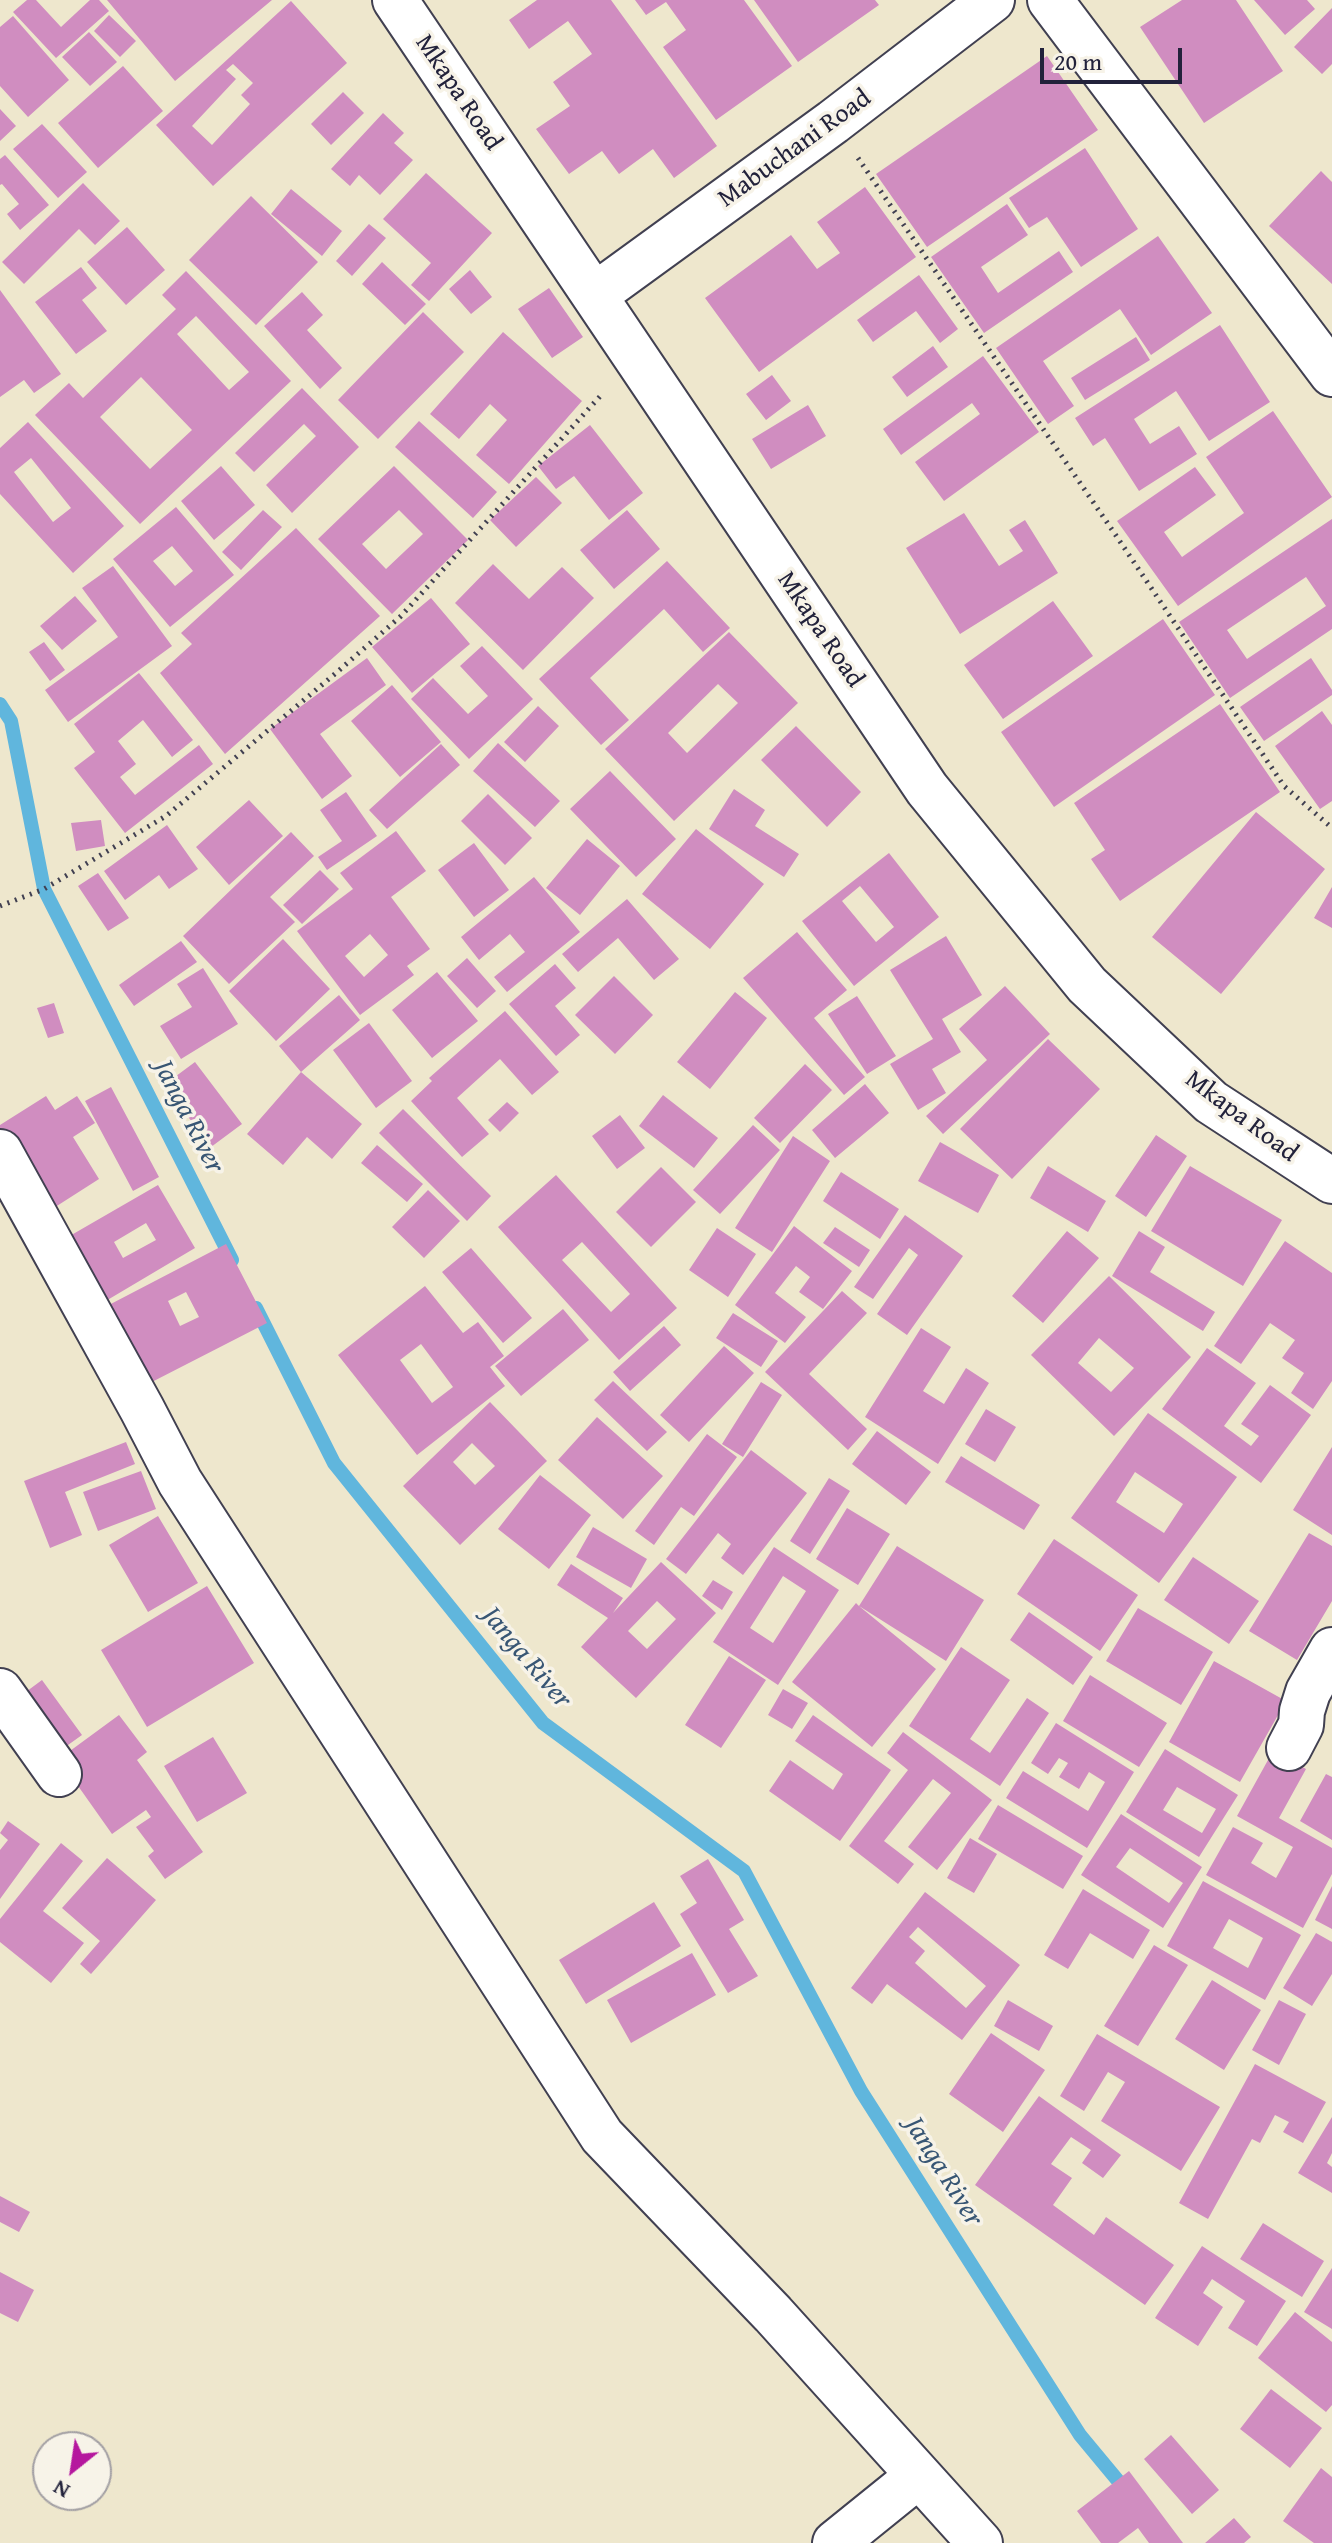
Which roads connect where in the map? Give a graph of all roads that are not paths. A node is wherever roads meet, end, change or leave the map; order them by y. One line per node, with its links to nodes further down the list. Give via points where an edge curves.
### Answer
1 (395, 0): 4 (street, Mkapa Road)
2 (992, 0): 4 (street, Mabuchani Road)
3 (1050, 0): 5 (street, via 1261,284)
4 (595, 295): 7 (street, Mkapa Road, via 927,789 1087,985 1211,1102)
5 (1329, 364)
6 (0, 1152): 12 (street, via 180,1482 602,2136 773,2314)
7 (1332, 1181)
8 (1332, 1650): 10 (street, via 1308,1692)
9 (0, 1691): 11 (street)
10 (1289, 1748)
11 (59, 1774)
12 (918, 2476): 13 (street); 14 (street)
13 (835, 2543)
14 (980, 2543)

